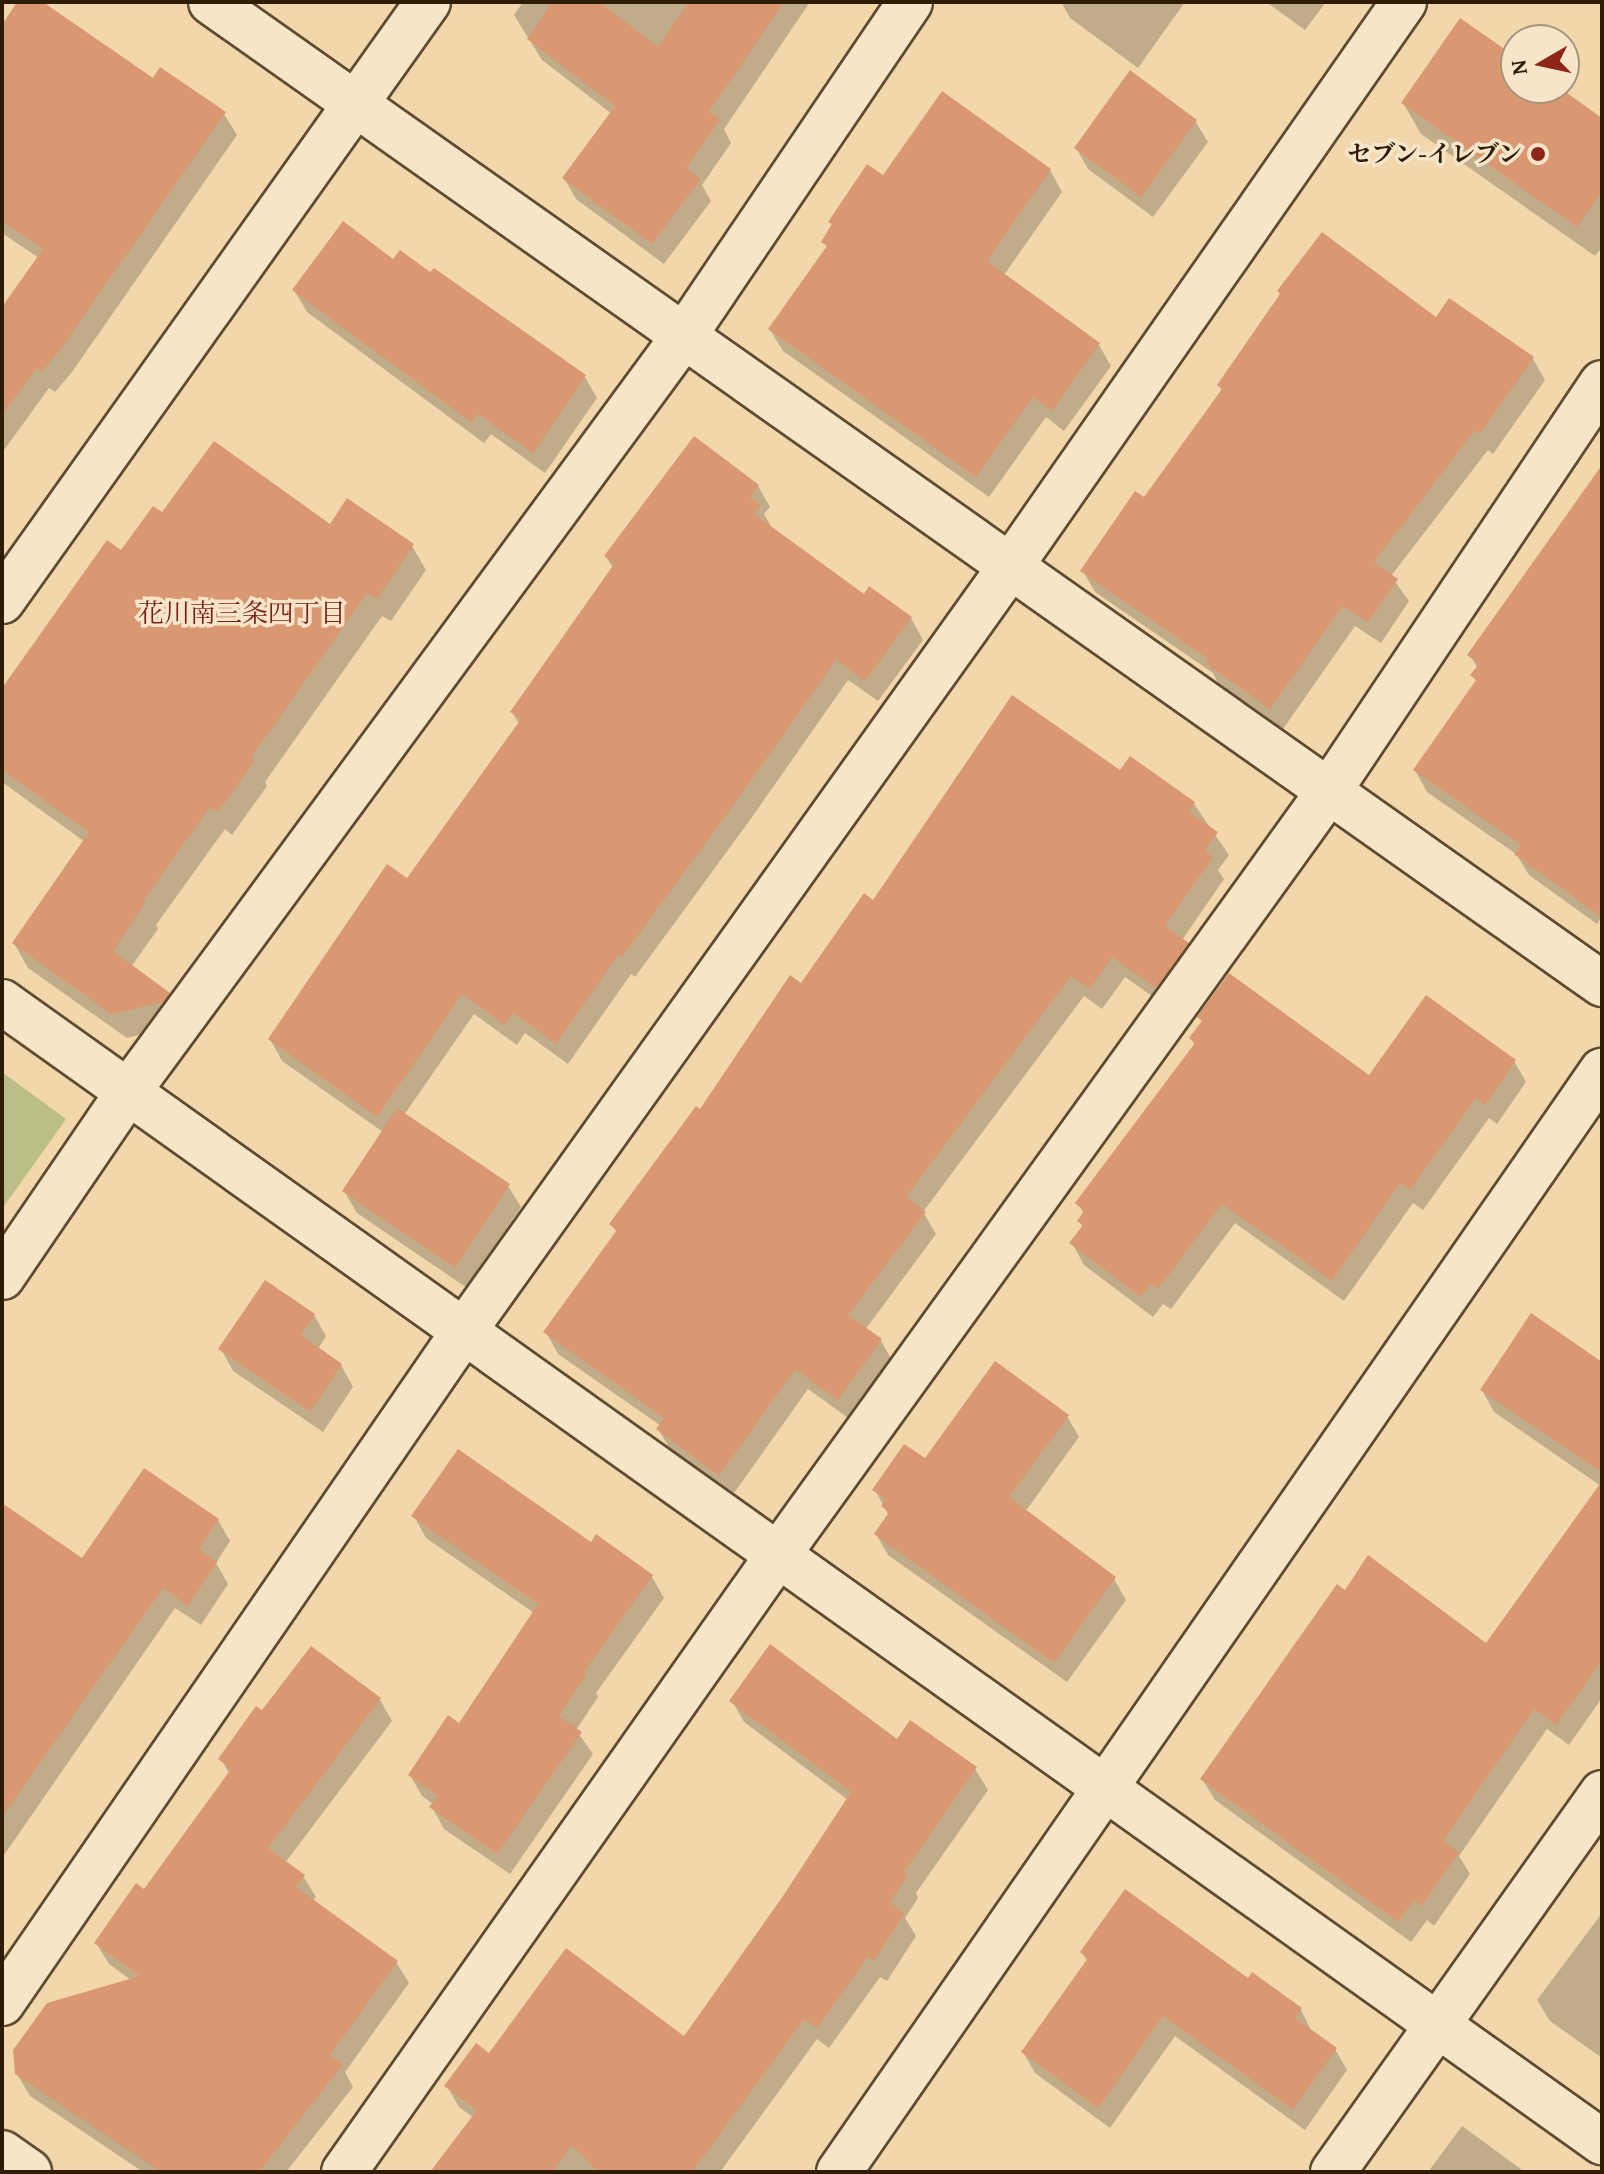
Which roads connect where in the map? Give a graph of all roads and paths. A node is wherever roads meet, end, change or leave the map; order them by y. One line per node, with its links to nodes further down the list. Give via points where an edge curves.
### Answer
1 (211, 2): 5 (street)
2 (428, 2): 5 (street)
3 (910, 2): 6 (street)
4 (1404, 2): 8 (street)
5 (355, 104): 6 (street); 9 (street)
6 (684, 336): 8 (street); 14 (street)
7 (1602, 383): 10 (street)
8 (1010, 567): 10 (street); 16 (street)
9 (2, 601)
10 (1329, 791): 11 (street); 17 (street)
11 (1602, 984)
12 (2, 1002): 14 (street)
13 (1602, 1071): 18 (street)
14 (128, 1092): 15 (street); 16 (street)
15 (2, 1277)
16 (464, 1331): 17 (street); 20 (street)
17 (778, 1555): 18 (street); 25 (street)
18 (1107, 1789): 21 (street); 26 (street)
19 (1602, 1793): 21 (street)
20 (2, 2003)
21 (1437, 2025): 22 (street); 27 (street)
22 (1602, 2142)
23 (2, 2153): 24 (street)
24 (29, 2172)
25 (344, 2172)
26 (839, 2172)
27 (1333, 2172)

